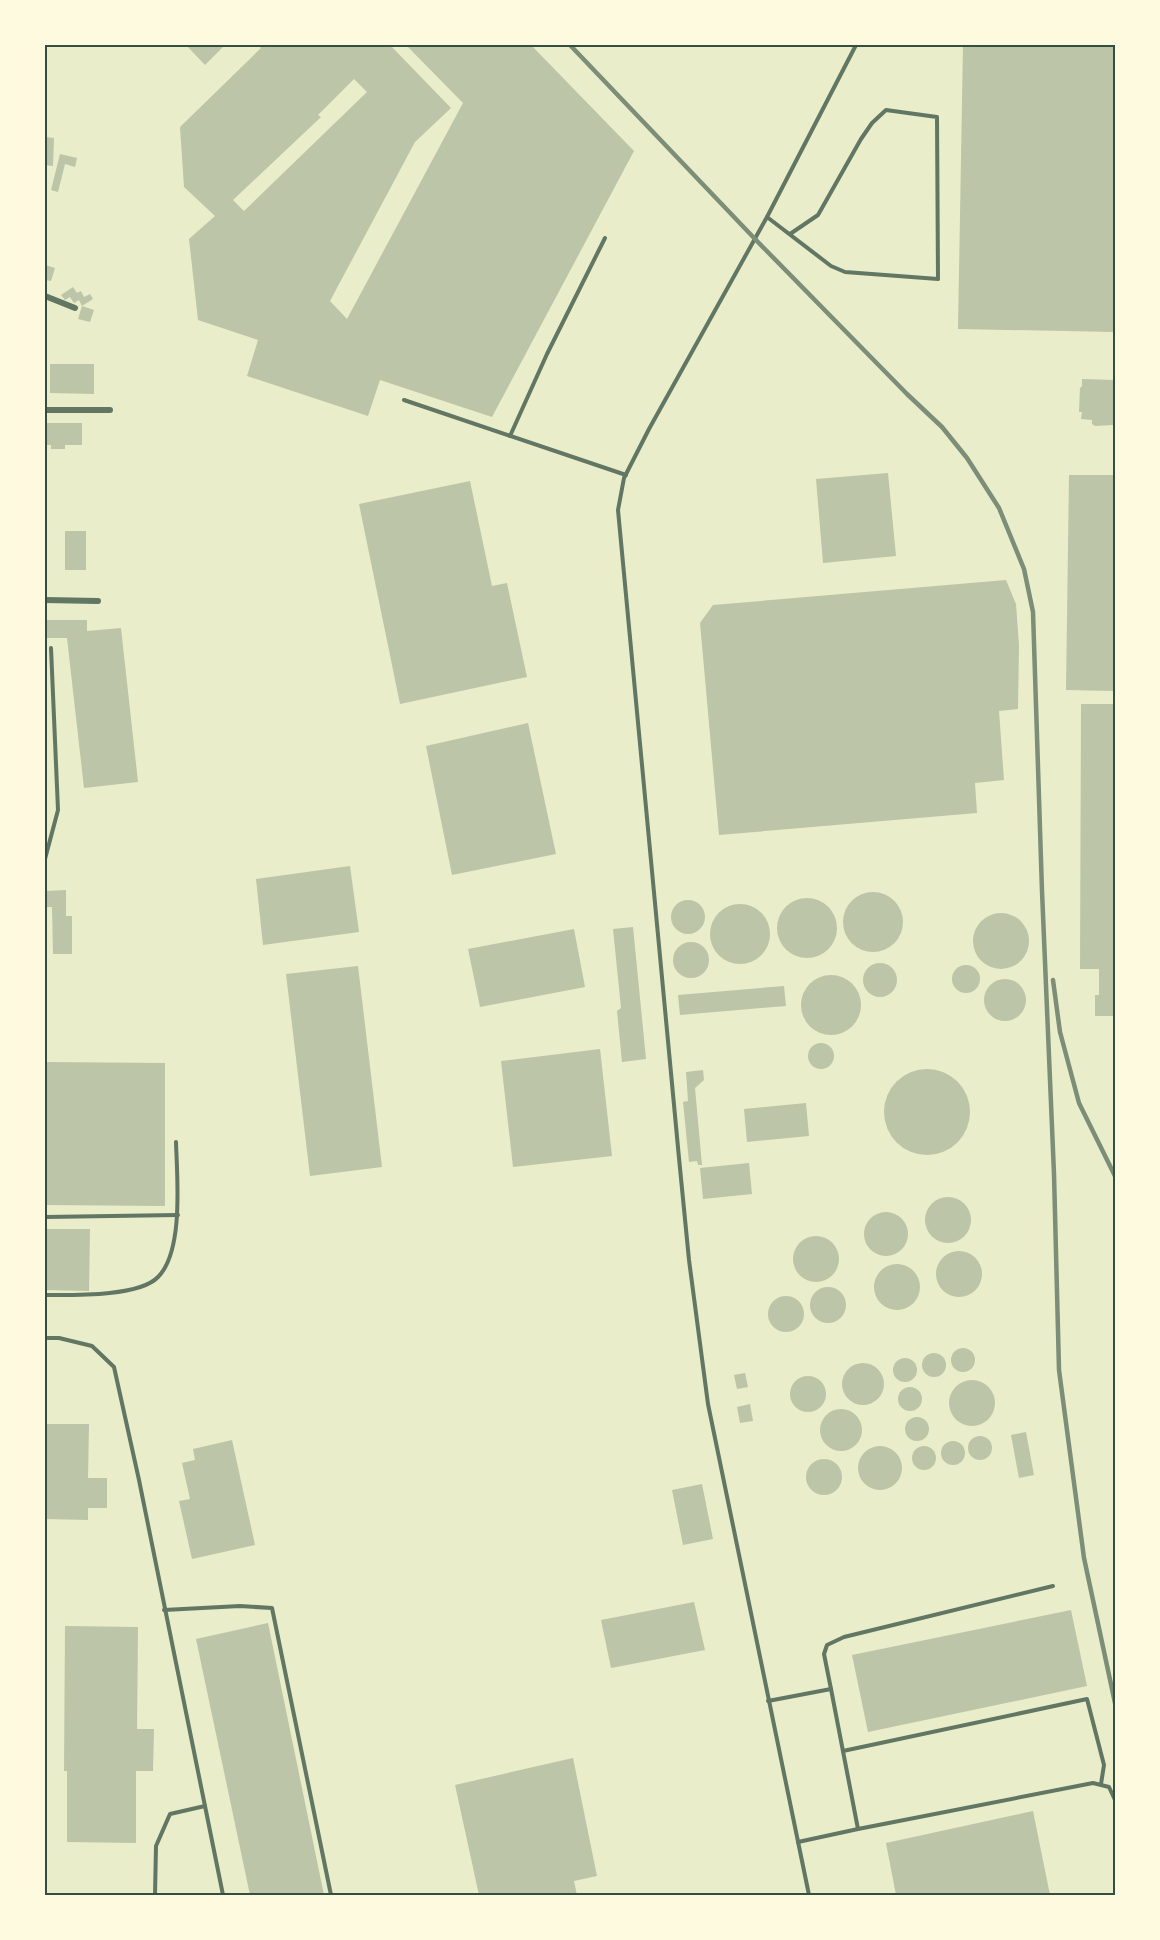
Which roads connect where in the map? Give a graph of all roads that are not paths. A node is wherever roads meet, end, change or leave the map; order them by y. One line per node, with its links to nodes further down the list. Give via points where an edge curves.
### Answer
1 (856, 45): 2 (lane)
2 (767, 217): 3 (lane); 11 (lane)
3 (790, 234): 3 (lane, via 831,266 845,272 938,279 937,117 886,110 861,139 818,215)
4 (604, 238): 10 (lane)
5 (45, 296): 6 (street)
6 (75, 308)
7 (404, 400): 10 (lane)
8 (45, 410): 9 (street)
9 (111, 410)
10 (510, 436): 11 (lane)
11 (626, 475): 24 (lane, via 618,510 689,1260 708,1404)
12 (45, 600): 13 (street)
13 (98, 601)
14 (51, 648): 15 (lane, via 58,810)
15 (45, 859)
16 (176, 1142): 17 (lane)
17 (178, 1215): 18 (lane); 19 (lane, via 167,1266 157,1279 137,1288 102,1294)
18 (45, 1217)
19 (45, 1295)
20 (45, 1338): 22 (lane, via 92,1346 114,1367)
21 (1053, 1586): 23 (lane, via 844,1637 827,1645 824,1654)
22 (164, 1610): 28 (lane); 33 (lane, via 240,1605 272,1608)
23 (831, 1689): 24 (lane); 25 (lane)
24 (768, 1701): 30 (lane)
25 (843, 1751): 26 (lane, via 1087,1700 1104,1765); 29 (lane)
26 (1101, 1784): 27 (lane, via 1109,1787); 29 (lane)
27 (1115, 1800)
28 (205, 1806): 31 (lane, via 170,1814 156,1846); 32 (lane)
29 (858, 1829): 30 (lane)
30 (798, 1842): 34 (lane)
31 (155, 1895)
32 (223, 1895)
33 (331, 1895)
34 (809, 1895)

